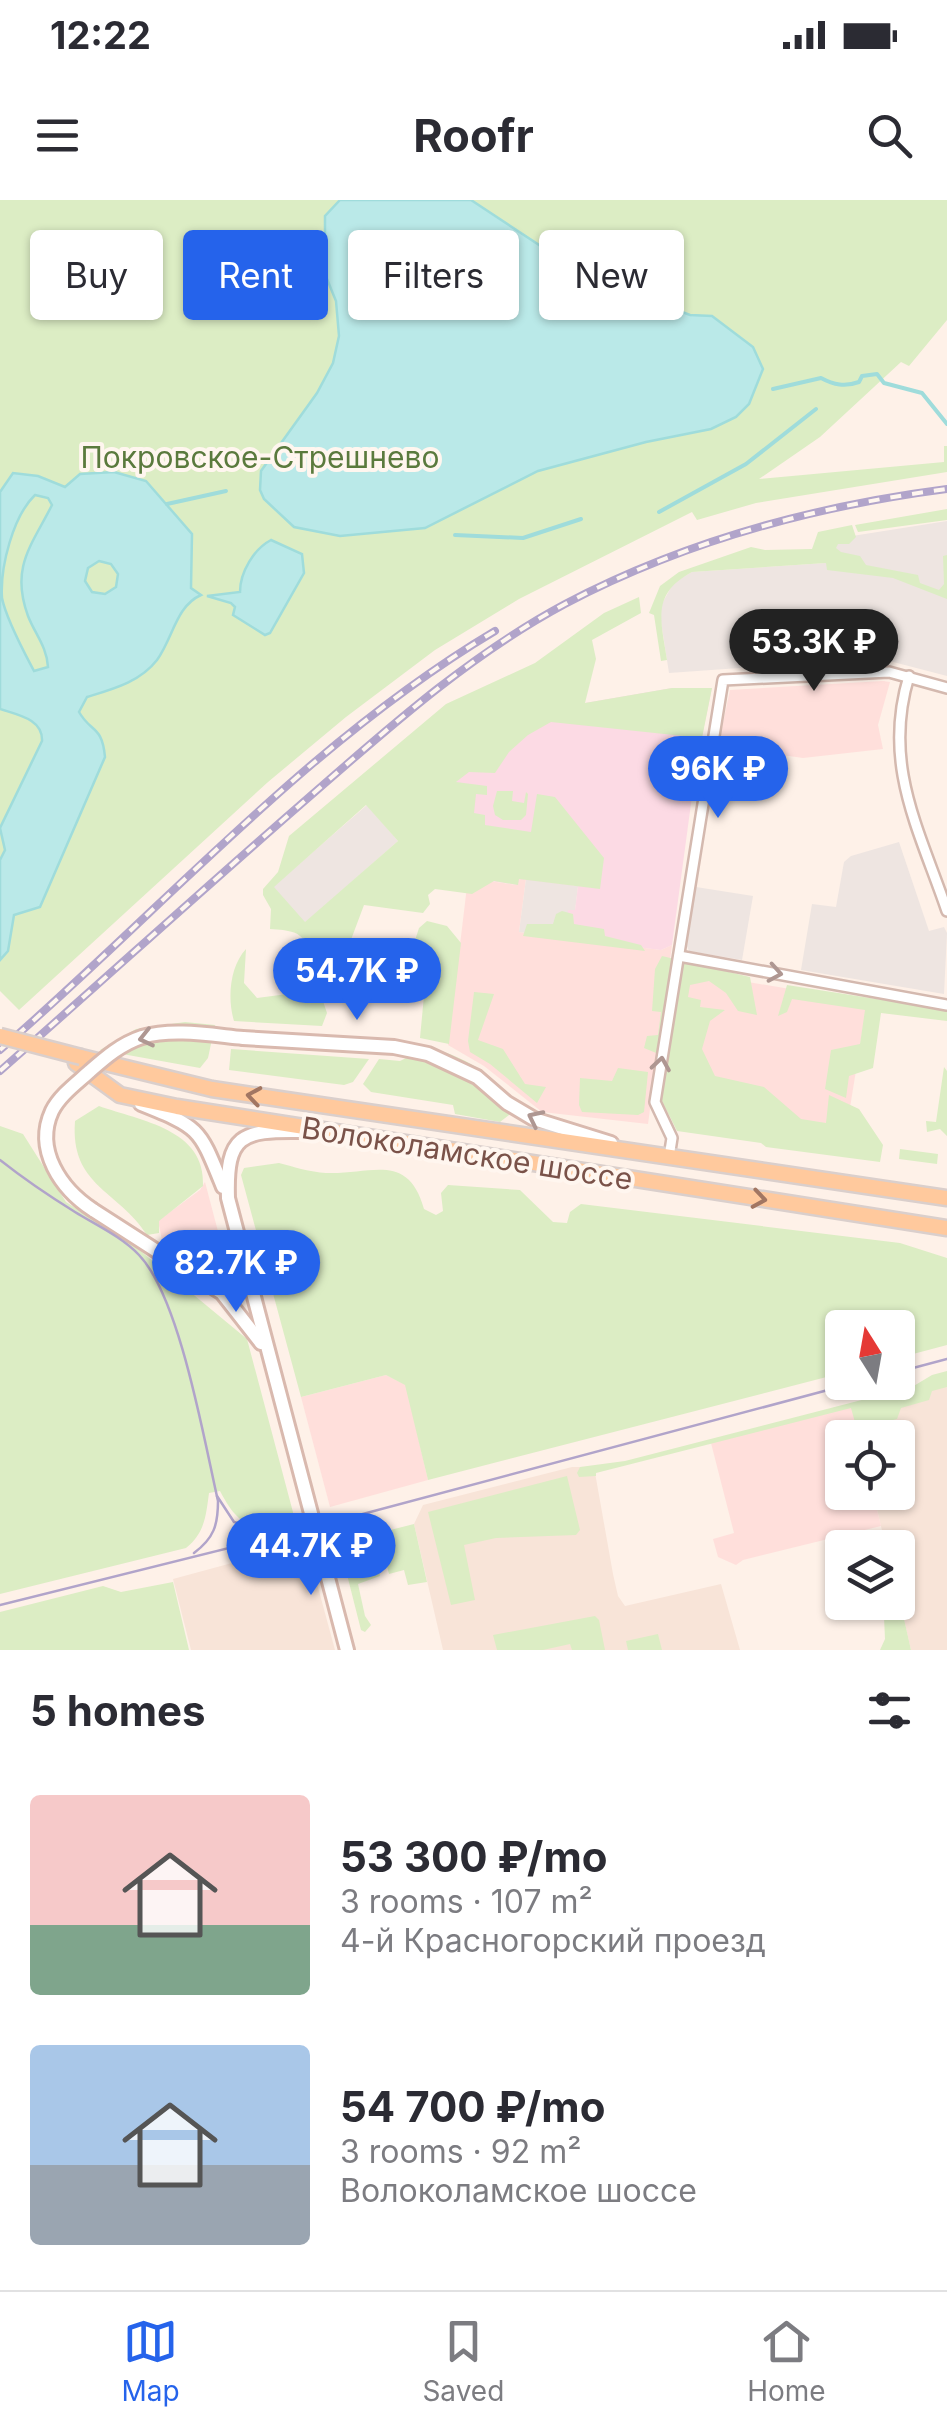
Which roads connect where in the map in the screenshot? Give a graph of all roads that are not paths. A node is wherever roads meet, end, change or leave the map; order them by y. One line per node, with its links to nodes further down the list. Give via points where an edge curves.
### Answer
1 (909, 676): 2 (street); 3 (street, via 898,721 899,760); 4 (street, via 866,671 723,680)
2 (947, 688)
3 (947, 911)
4 (679, 956): 5 (street, one-way to 5); 10 (street, one-way to 4, via 672,1138 655,1102)
5 (947, 1005)
6 (0, 1039): 7 (main road, Волоколамское шоссе, bridge)
7 (78, 1060): 8 (main road, Волоколамское шоссе); 10 (main road, Волоколамское шоссе, one-way to 7, via 212,1089)
8 (120, 1096): 9 (main road, Волоколамское шоссе); 12 (main road, via 198,1130)
9 (318, 1132): 12 (main road, via 245,1138 228,1160); 13 (main road, Волоколамское шоссе, one-way to 13)
10 (666, 1156): 11 (main road, Волоколамское шоссе); 15 (main road, one-way to 15, bridge, via 534,1119 428,1054 185,1034 130,1041 60,1098 48,1123 53,1167 93,1210)
11 (947, 1197)
12 (228, 1198): 14 (main road)
13 (947, 1228)
14 (246, 1266): 15 (main road, via 234,1280); 16 (main road)
15 (210, 1284): 16 (main road)
16 (268, 1353): 17 (main road)
17 (347, 1650)

